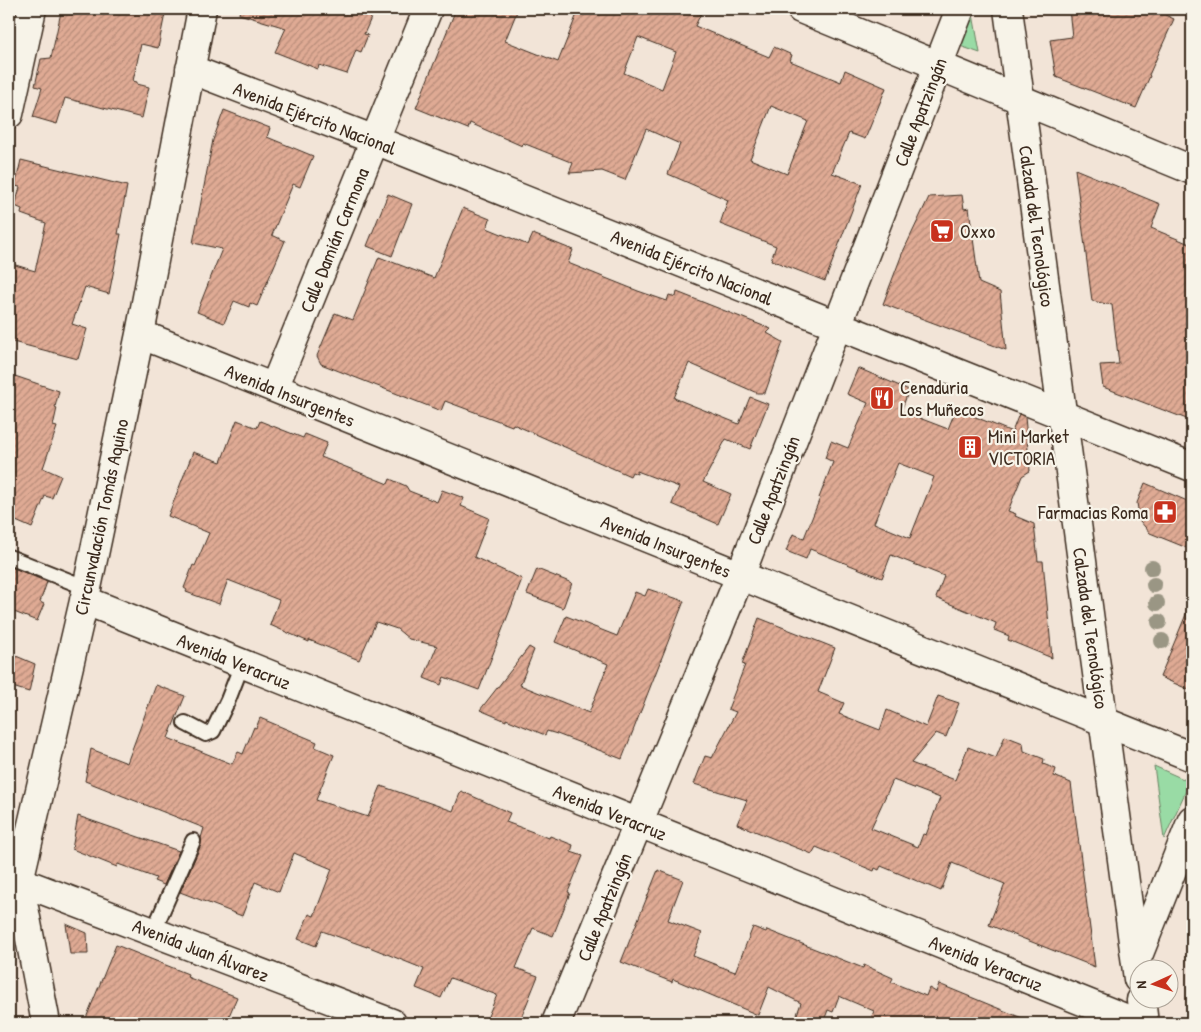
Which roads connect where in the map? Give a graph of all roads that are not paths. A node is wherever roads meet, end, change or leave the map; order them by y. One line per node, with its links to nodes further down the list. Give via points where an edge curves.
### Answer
1 (32, 9): 10 (street)
2 (202, 9): 8 (street, Circunvalación Tomás Aquino)
3 (428, 9): 11 (street, Calle Damián Carmona)
4 (801, 9): 7 (street)
5 (960, 9): 7 (street, Calle Apatzingán)
6 (1008, 9): 9 (street, Calzada del Tecnológico)
7 (938, 65): 9 (street); 13 (street, Calle Apatzingán)
8 (190, 69): 11 (street, Avenida Ejército Nacional); 14 (street, Circunvalación Tomás Aquino)
9 (1020, 99): 12 (street); 16 (street, Calzada del Tecnológico)
10 (9, 114)
11 (374, 140): 13 (street, Avenida Ejército Nacional); 15 (street, Calle Damián Carmona)
12 (1192, 170)
13 (837, 325): 16 (street, Avenida Ejército Nacional); 19 (street, Calle Apatzingán)
14 (140, 334): 15 (street, Avenida Insurgentes); 20 (street, Circunvalación Tomás Aquino)
15 (274, 388): 19 (street, Avenida Insurgentes)
16 (1062, 414): 17 (street, Avenida Ejército Nacional); 23 (street, Calzada del Tecnológico)
17 (1192, 467)
18 (9, 557): 20 (lane)
19 (740, 576): 23 (street, Avenida Insurgentes); 26 (street, Calle Apatzingán)
20 (85, 594): 21 (street, Avenida Veracruz); 28 (street, Circunvalación Tomás Aquino)
21 (242, 664): 22 (lane, via 213,731 206,734); 26 (street, Avenida Veracruz)
22 (185, 723)
23 (1104, 723): 24 (street, Avenida Insurgentes); 30 (street, Calzada del Tecnológico)
24 (1192, 757)
25 (1192, 820): 31 (street)
26 (638, 823): 33 (street, Avenida Veracruz); 36 (street, Calle Apatzingán)
27 (193, 841): 29 (lane)
28 (14, 880): 29 (street, Avenida Juan Álvarez); 34 (street, Circunvalación Tomás Aquino)
29 (153, 932): 35 (street, Avenida Juan Álvarez)
30 (1136, 960)
31 (1141, 960)
32 (1142, 1010): 37 (street)
33 (1119, 1020)
34 (46, 1023)
35 (392, 1023)
36 (556, 1023)
37 (1144, 1023)

